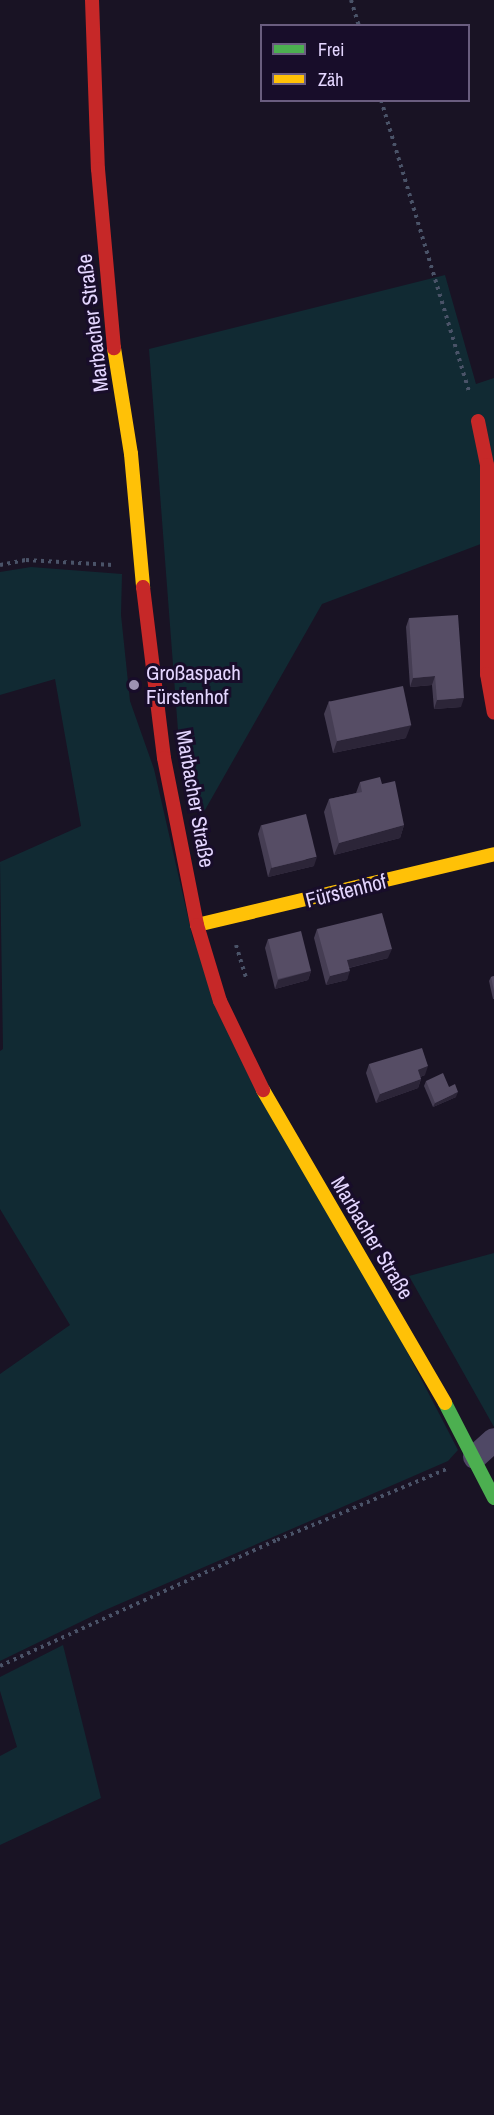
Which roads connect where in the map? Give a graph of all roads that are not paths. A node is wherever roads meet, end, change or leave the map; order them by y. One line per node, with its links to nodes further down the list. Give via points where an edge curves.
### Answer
1 (92, 0): 5 (main road, Marbacher Straße, via 98,169 113,341 131,454 165,764)
2 (478, 420): 3 (main road, via 486,465 490,540 487,674)
3 (494, 712)
4 (494, 854): 5 (main road, Fürstenhof)
5 (197, 925): 7 (main road, Marbacher Straße, via 220,1001 280,1125)
6 (494, 1440): 7 (street)
7 (476, 1457): 8 (main road, Marbacher Straße)
8 (494, 1498)

